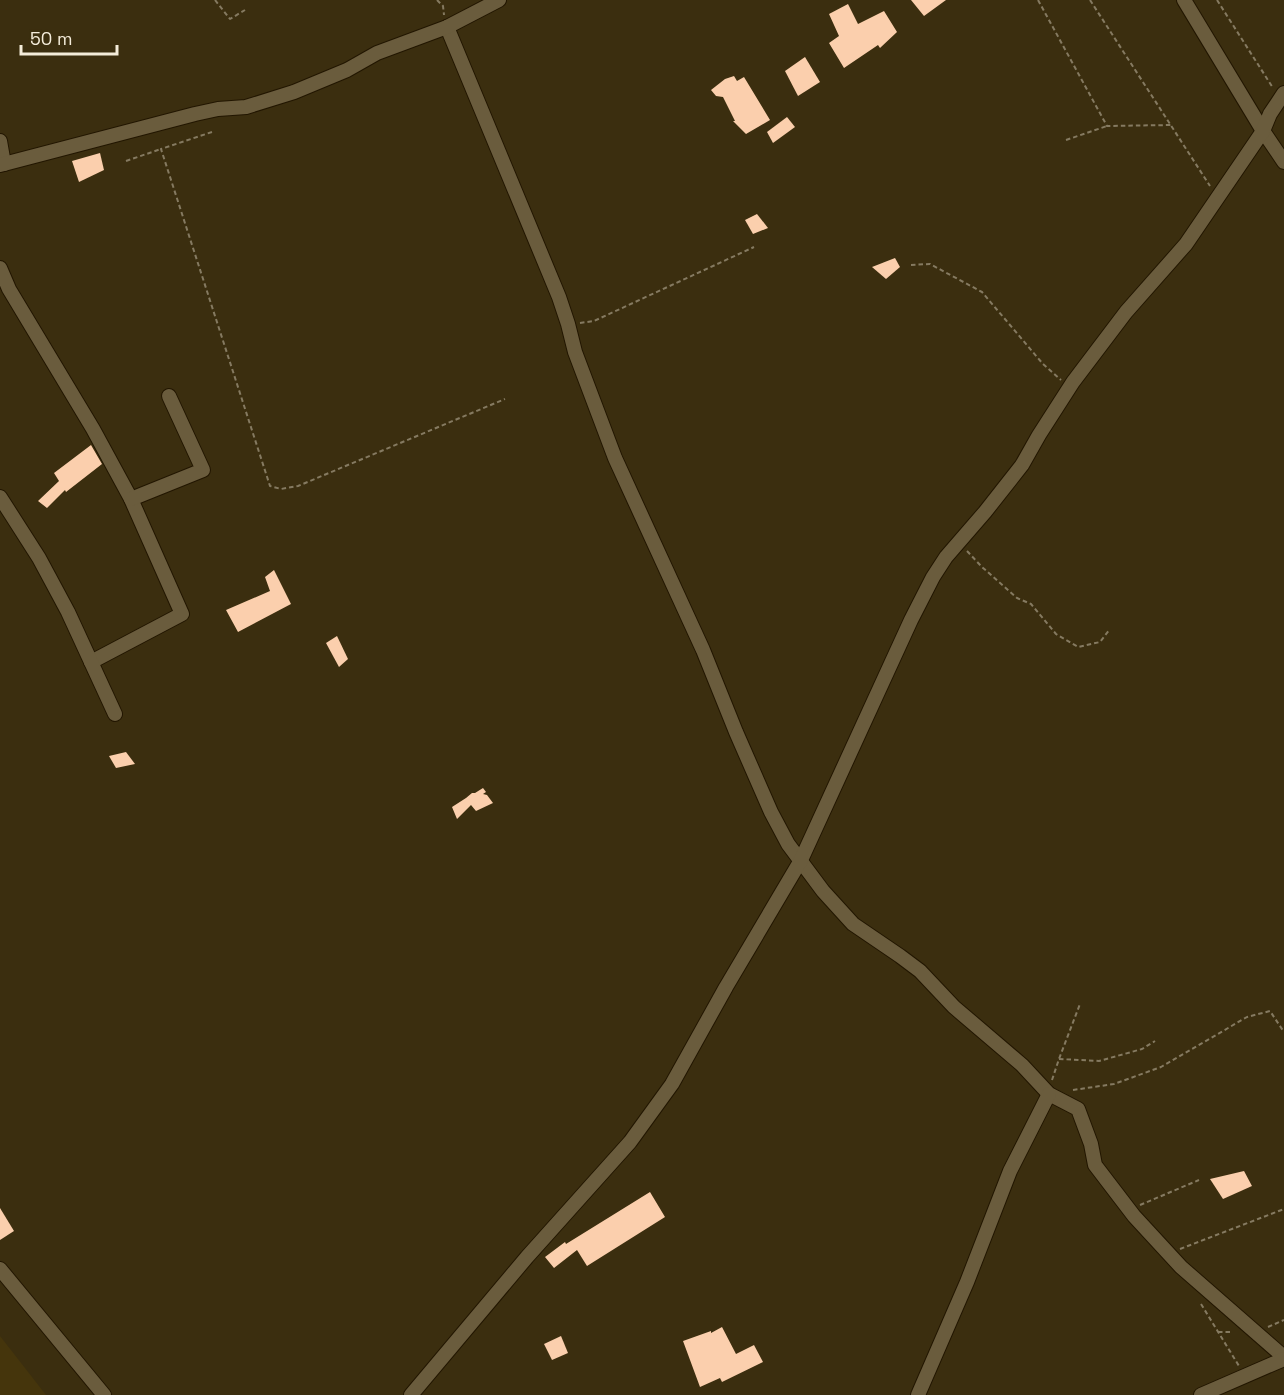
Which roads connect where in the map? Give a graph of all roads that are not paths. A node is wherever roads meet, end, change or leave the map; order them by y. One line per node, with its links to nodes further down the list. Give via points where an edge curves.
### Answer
1 (499, 0): 3 (street)
2 (1185, 0): 5 (street)
3 (447, 27): 8 (street, via 269,100 195,114); 15 (street, via 526,216 615,458 703,650 771,812)
4 (1282, 96): 5 (street)
5 (1263, 131): 7 (street); 15 (street, via 1186,244 1126,312 1070,387 1022,465 946,557 911,620)
6 (0, 141): 8 (street)
7 (1284, 162)
8 (2, 164)
9 (0, 268): 12 (street)
10 (169, 396): 12 (street, via 203,470)
11 (0, 497): 13 (street, via 39,558)
12 (131, 500): 13 (street, via 182,614)
13 (91, 662): 14 (street)
14 (115, 714)
15 (801, 860): 16 (street, via 853,924 920,971); 20 (street, via 650,1116)
16 (1049, 1094): 18 (street, via 1078,1109 1095,1165 1180,1267); 21 (street, via 1010,1171)
17 (0, 1269): 19 (street)
18 (1284, 1358): 22 (street)
19 (104, 1395)
20 (411, 1395)
21 (918, 1395)
22 (1201, 1395)

